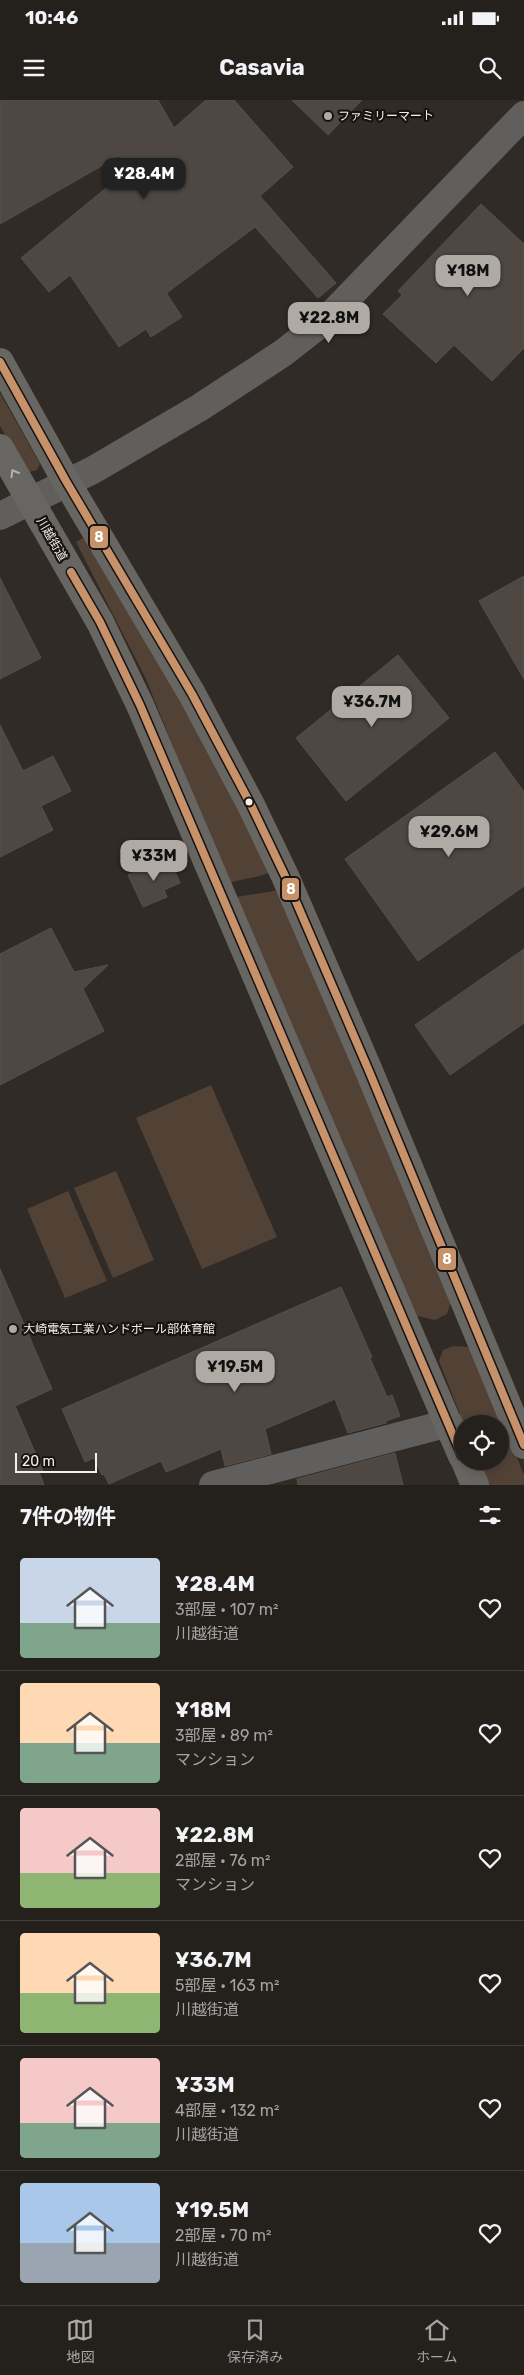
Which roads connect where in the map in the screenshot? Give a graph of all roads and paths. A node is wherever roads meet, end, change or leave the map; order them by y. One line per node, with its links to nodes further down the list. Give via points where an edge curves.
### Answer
1 (524, 115): 4 (street, via 328,317 283,353 199,408 93,470)
2 (0, 362): 4 (highway)
3 (0, 448): 5 (highway, 川越街道, one-way to 3)
4 (66, 482): 5 (street); 9 (highway, via 192,694 268,841 369,1071)
5 (31, 501): 6 (street); 7 (highway, 川越街道, via 100,622 140,705)
6 (0, 516)
7 (449, 1423): 8 (highway, 川越街道); 11 (street)
8 (454, 1436)
9 (524, 1445)
10 (469, 1470): 12 (highway)
11 (213, 1485)
12 (475, 1485)

